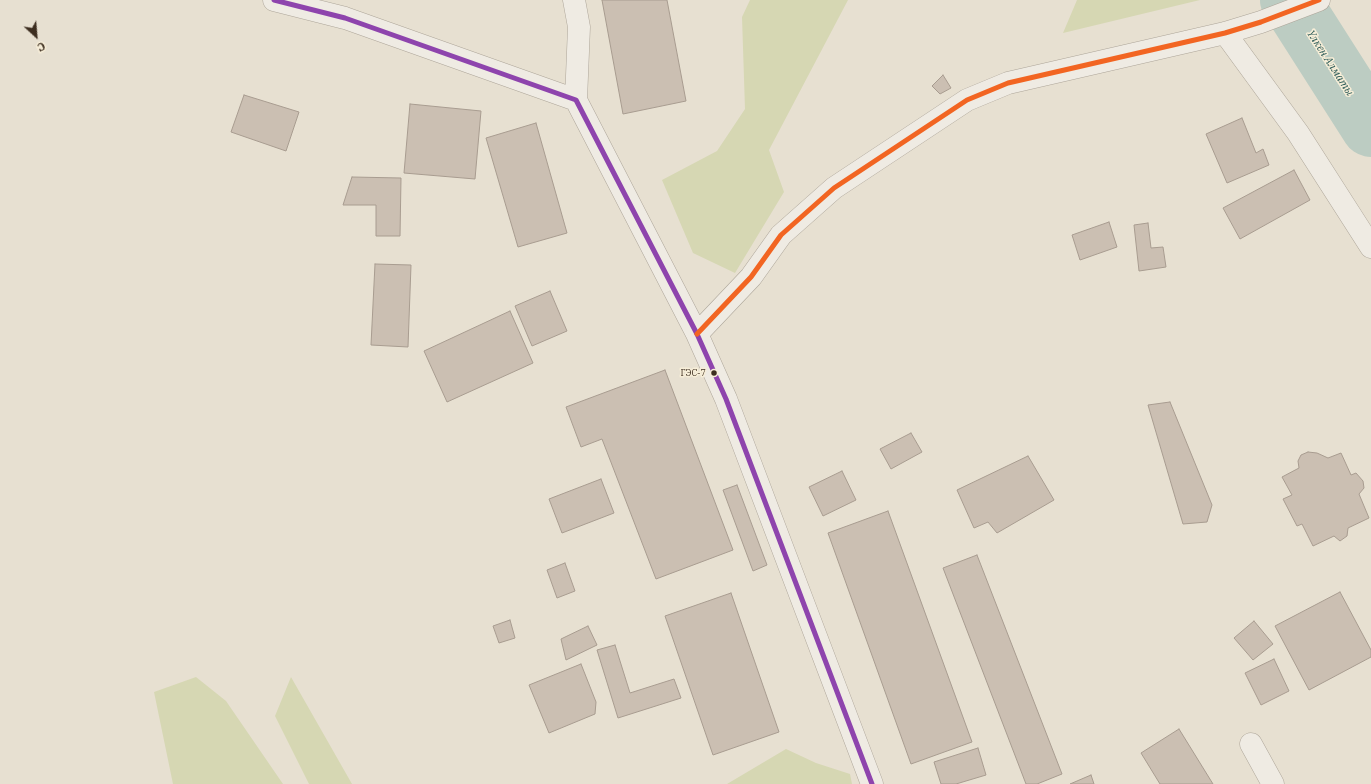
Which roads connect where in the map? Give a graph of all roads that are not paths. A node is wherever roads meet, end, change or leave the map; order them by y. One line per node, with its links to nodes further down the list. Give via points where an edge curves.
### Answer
1 (274, 0): 5 (street, via 345,18)
2 (574, 0): 5 (street, via 579,27)
3 (1319, 0): 4 (street)
4 (1225, 33): 6 (street, via 1298,133); 7 (street, via 1008,83 967,100 834,188 780,235 751,277)
5 (576, 100): 7 (street)
6 (1371, 247)
7 (697, 334): 9 (street, via 726,399)
8 (1251, 744): 10 (street)
9 (872, 784)
10 (1273, 784)

